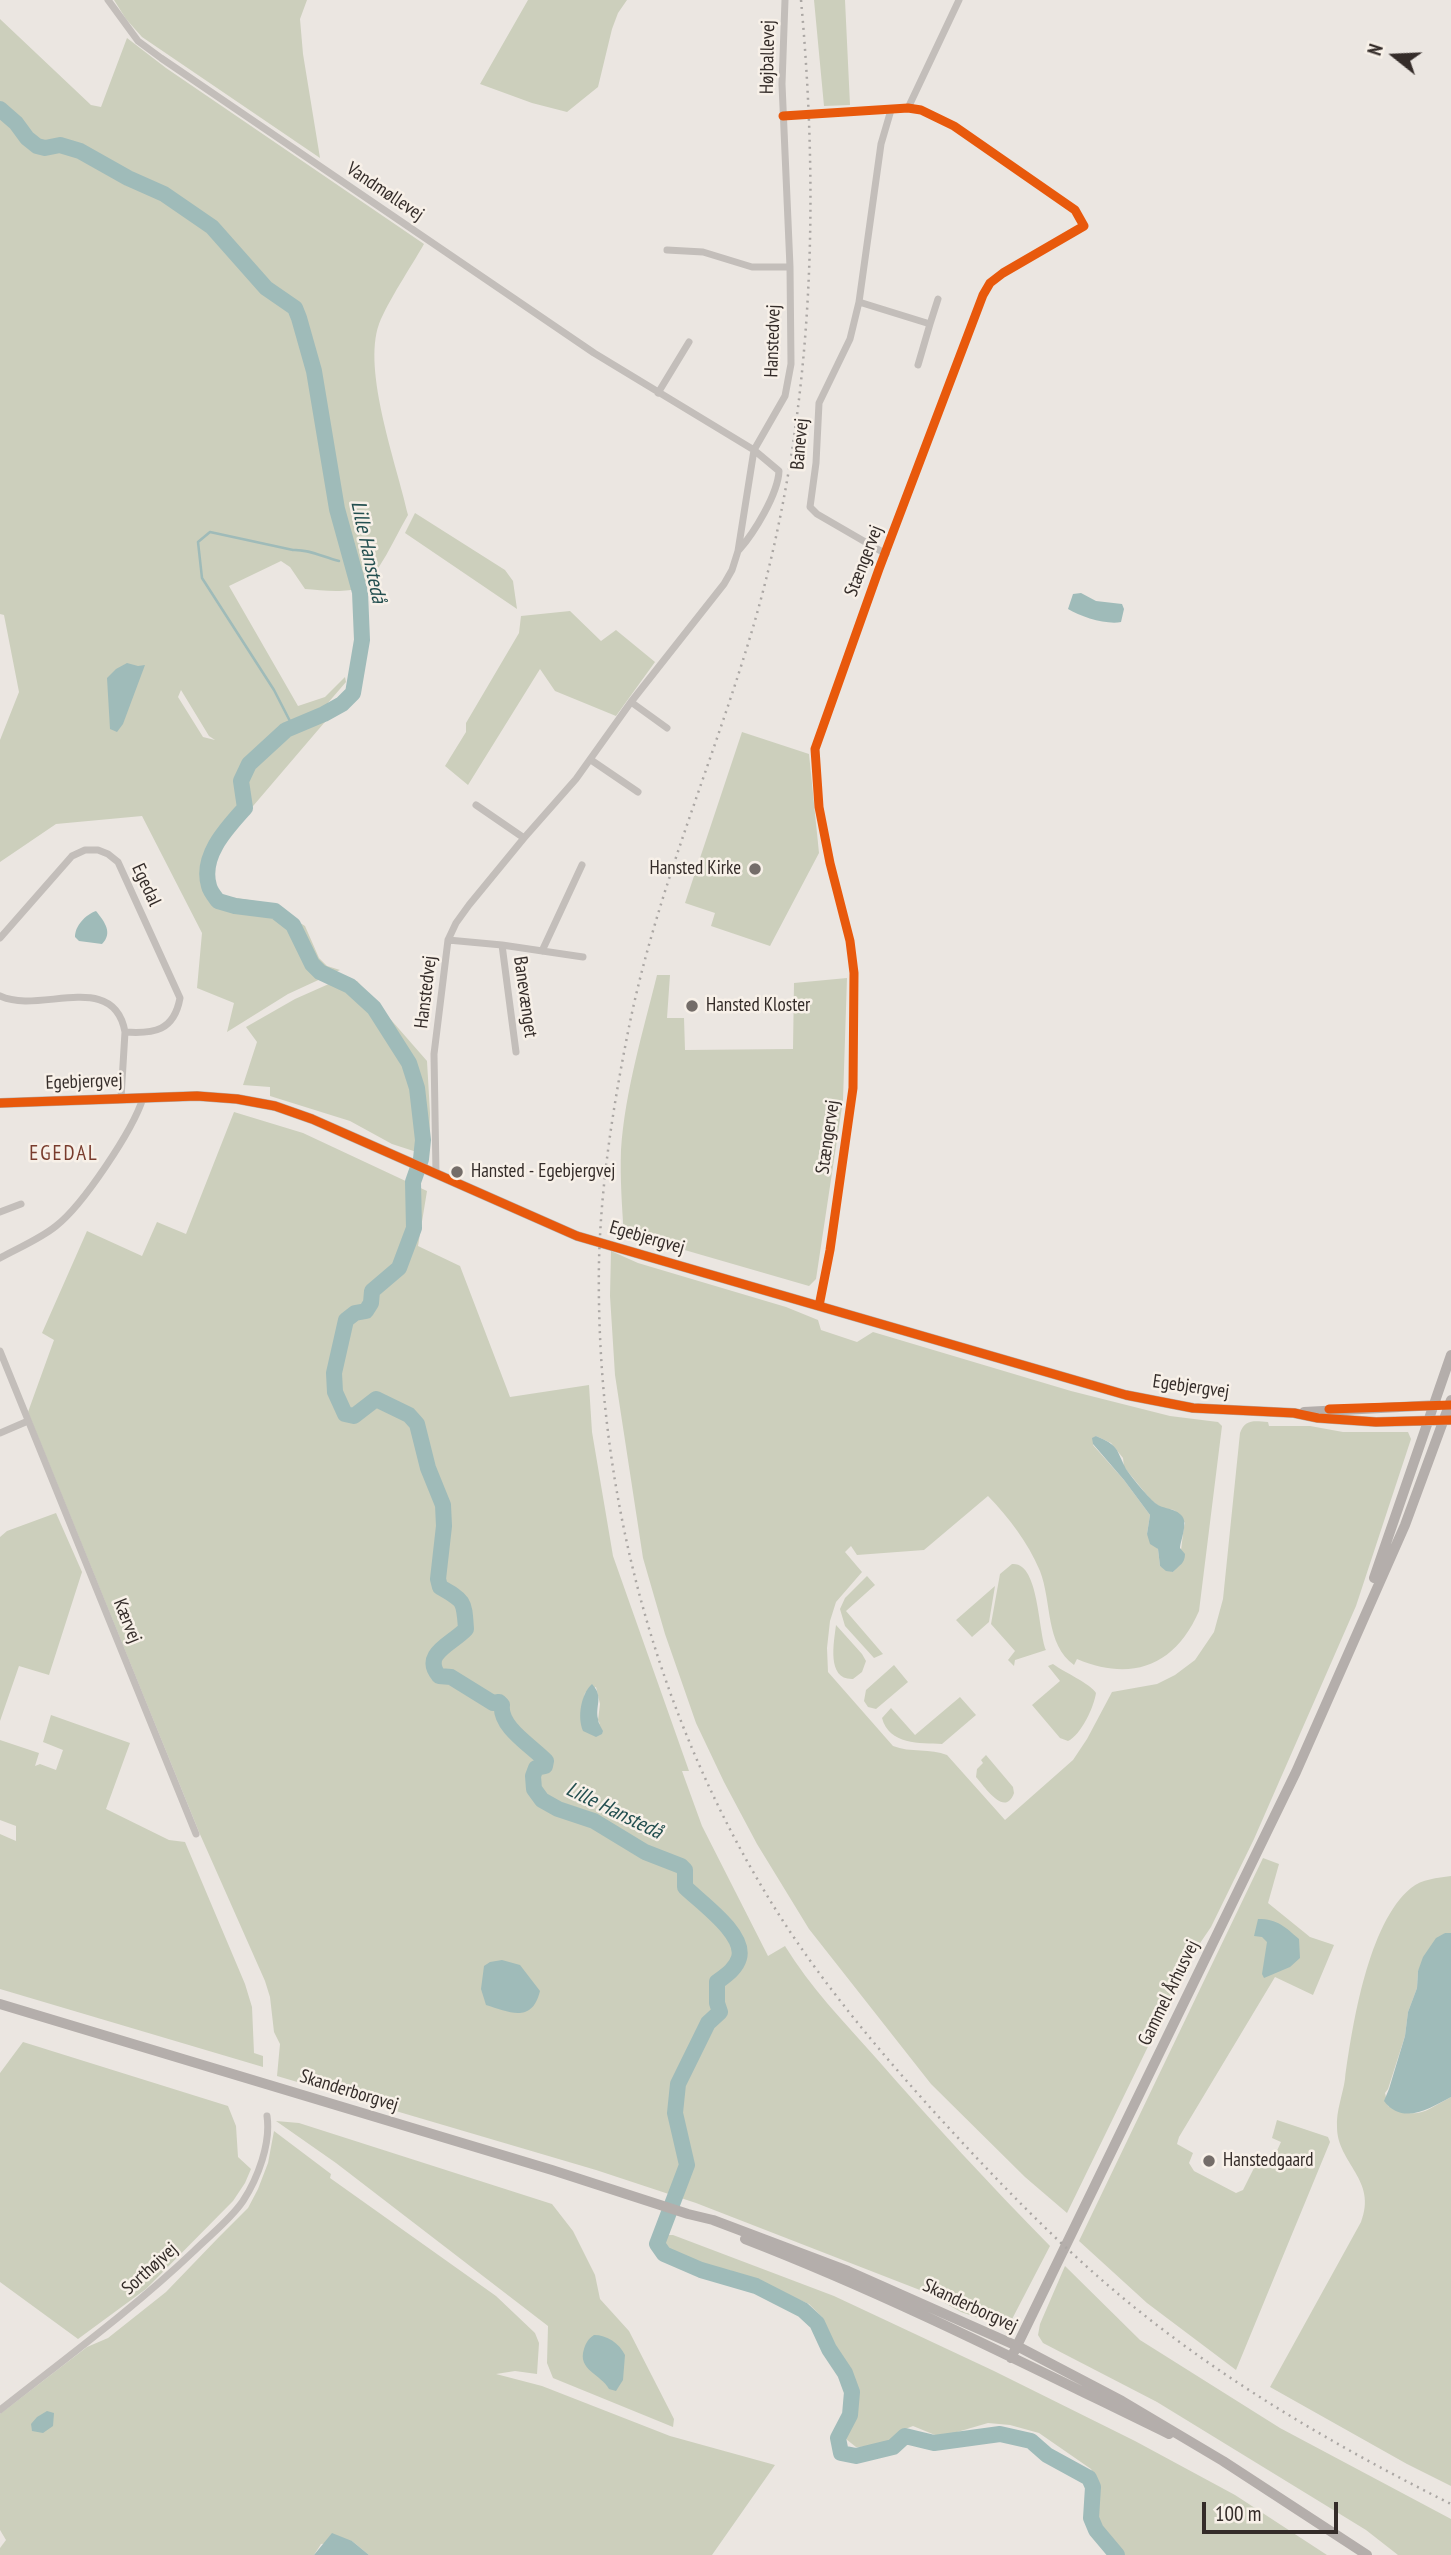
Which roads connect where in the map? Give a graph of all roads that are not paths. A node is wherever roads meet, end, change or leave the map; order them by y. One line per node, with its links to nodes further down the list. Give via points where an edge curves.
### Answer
1 (108, 0): 14 (street, Vandmøllevej, via 138,41 161,58)
2 (785, 0): 6 (street, Højballevej)
3 (959, 0): 4 (street)
4 (908, 108): 5 (street, Stængervej); 17 (street, Stængervej, via 954,126 1075,210 1084,226 990,283)
5 (891, 110): 6 (street, Stængervej, bridge); 10 (street, Banevej, via 881,144)
6 (783, 116): 8 (street, Hanstedvej)
7 (667, 250): 8 (street, via 703,252 752,267)
8 (790, 267): 15 (street, Hanstedvej, via 789,381)
9 (938, 299): 11 (street)
10 (859, 302): 11 (street); 17 (street, Banevej, via 850,339 819,403 810,507)
11 (930, 324): 13 (street)
12 (689, 342): 14 (street)
13 (918, 365)
14 (658, 393): 15 (street, Vandmøllevej)
15 (754, 450): 16 (street, Hanstedvej); 16 (street, Hanstedvej, via 774,464 779,478 750,538)
16 (738, 551): 18 (street, Hanstedvej, via 724,584)
17 (886, 554): 40 (street, Stængervej, via 815,749 820,807 854,973 853,1088)
18 (631, 702): 19 (street); 20 (street, Hanstedvej)
19 (667, 728)
20 (591, 760): 21 (street); 23 (street, Hanstedvej)
21 (638, 792)
22 (476, 805): 23 (street)
23 (524, 838): 26 (street, Hanstedvej, via 469,905)
24 (582, 865): 28 (street, Banevænget)
25 (0, 938): 31 (street, Egedal, via 72,856 91,849 108,854 118,862 180,998 172,1020 160,1030)
26 (449, 940): 27 (street, Banevænget); 36 (street, Hanstedvej, via 435,1054)
27 (502, 945): 28 (street, Banevænget); 32 (street, Banevænget)
28 (542, 951): 29 (street, Banevænget)
29 (583, 957)
30 (0, 996): 31 (street, via 13,1001 98,998 117,1012)
31 (125, 1032): 33 (street)
32 (516, 1052)
33 (121, 1098): 34 (main road, Egebjergvej); 35 (main road, Egebjergvej)
34 (143, 1098): 36 (main road, Egebjergvej, via 197,1096 275,1106); 39 (street, via 137,1117 74,1210 54,1228)
35 (0, 1103)
36 (431, 1172): 40 (main road, Egebjergvej, via 577,1236)
37 (21, 1204): 38 (street)
38 (0, 1212)
39 (0, 1258)
40 (819, 1306): 45 (main road, Egebjergvej, via 1126,1395 1193,1408)
41 (0, 1351): 46 (street, Kærvej)
42 (1451, 1355): 44 (main road, Gammel Århusvej)
43 (1450, 1403): 44 (main road, Egebjergvej); 48 (main road, Gammel Århusvej)
44 (1434, 1405): 45 (main road, Egebjergvej); 47 (main road, Gammel Århusvej)
45 (1294, 1413): 47 (main road, Egebjergvej, via 1376,1422)
46 (28, 1421): 49 (street); 51 (street, Kærvej)
47 (1429, 1421): 48 (main road, Egebjergvej); 50 (main road, Gammel Århusvej)
48 (1447, 1421): 50 (main road, Gammel Århusvej)
49 (0, 1433)
50 (1353, 1640): 55 (main road, Gammel Århusvej, via 1296,1772)
51 (196, 1833)
52 (0, 2004): 54 (main road, Skanderborgvej)
53 (267, 2116): 57 (street, Sorthøjvej, via 259,2167 235,2211 149,2293)
54 (685, 2213): 55 (main road, Skanderborgvej, via 822,2260); 56 (main road, Skanderborgvej)
55 (1017, 2346): 56 (main road, Gammel Århusvej); 58 (main road, Skanderborgvej, via 1155,2418)
56 (1011, 2358): 58 (main road, Skanderborgvej)
57 (0, 2410)
58 (1223, 2461): 59 (main road, Skanderborgvej)
59 (1367, 2555)

